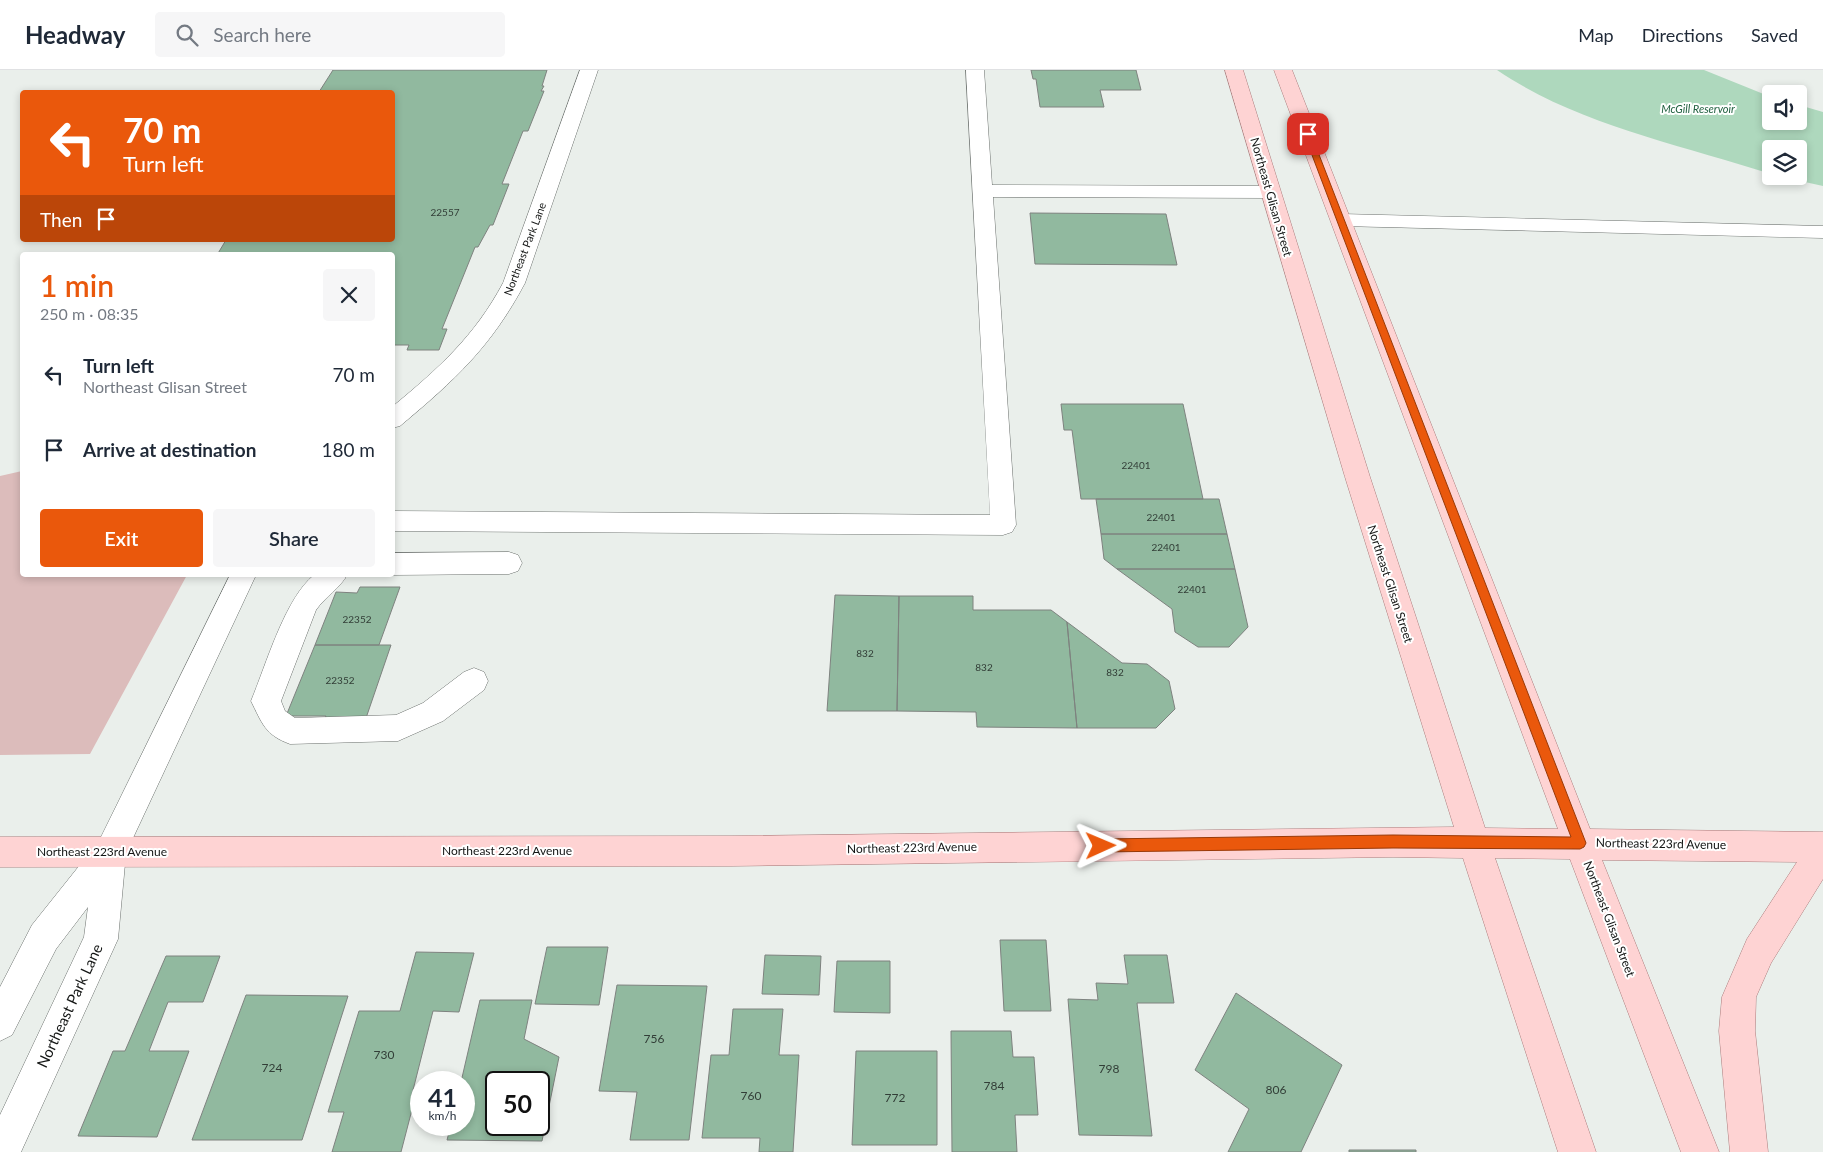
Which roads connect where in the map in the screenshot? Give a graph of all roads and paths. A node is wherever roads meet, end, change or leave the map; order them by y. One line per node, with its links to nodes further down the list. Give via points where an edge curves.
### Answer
1 (589, 70): 9 (street, Northeast Park Lane, via 514,283 502,306 472,348)
2 (976, 70): 5 (street)
3 (1234, 70): 6 (main road, Northeast Glisan Street)
4 (1283, 70): 7 (main road, Northeast Glisan Street)
5 (984, 190): 6 (street); 10 (street, via 1003,525)
6 (1269, 192): 16 (main road, Northeast Glisan Street)
7 (1341, 220): 8 (street); 17 (main road, Northeast Glisan Street)
8 (1823, 232)
9 (395, 417)
10 (395, 521)
11 (509, 563): 12 (street)
12 (395, 564)
13 (242, 577): 20 (street, Northeast Park Lane)
14 (331, 577): 15 (street, via 304,604 266,702 275,720 290,731 398,728 433,712)
15 (474, 681)
16 (1473, 842): 17 (main road, Northeast 223rd Avenue); 20 (main road, Northeast 223rd Avenue, via 732,851); 23 (main road, Northeast Glisan Street)
17 (1580, 843): 18 (main road, Northeast 223rd Avenue); 24 (main road, Northeast Glisan Street)
18 (1823, 848): 25 (main road, via 1759,950 1739,997 1737,1031)
19 (0, 852): 20 (main road, Northeast 223rd Avenue)
20 (110, 852): 21 (street, Northeast Park Lane, via 44,937); 22 (street, Northeast Park Lane, via 101,940)
21 (0, 1023)
22 (2, 1152)
23 (1577, 1152)
24 (1700, 1152)
25 (1749, 1152)

